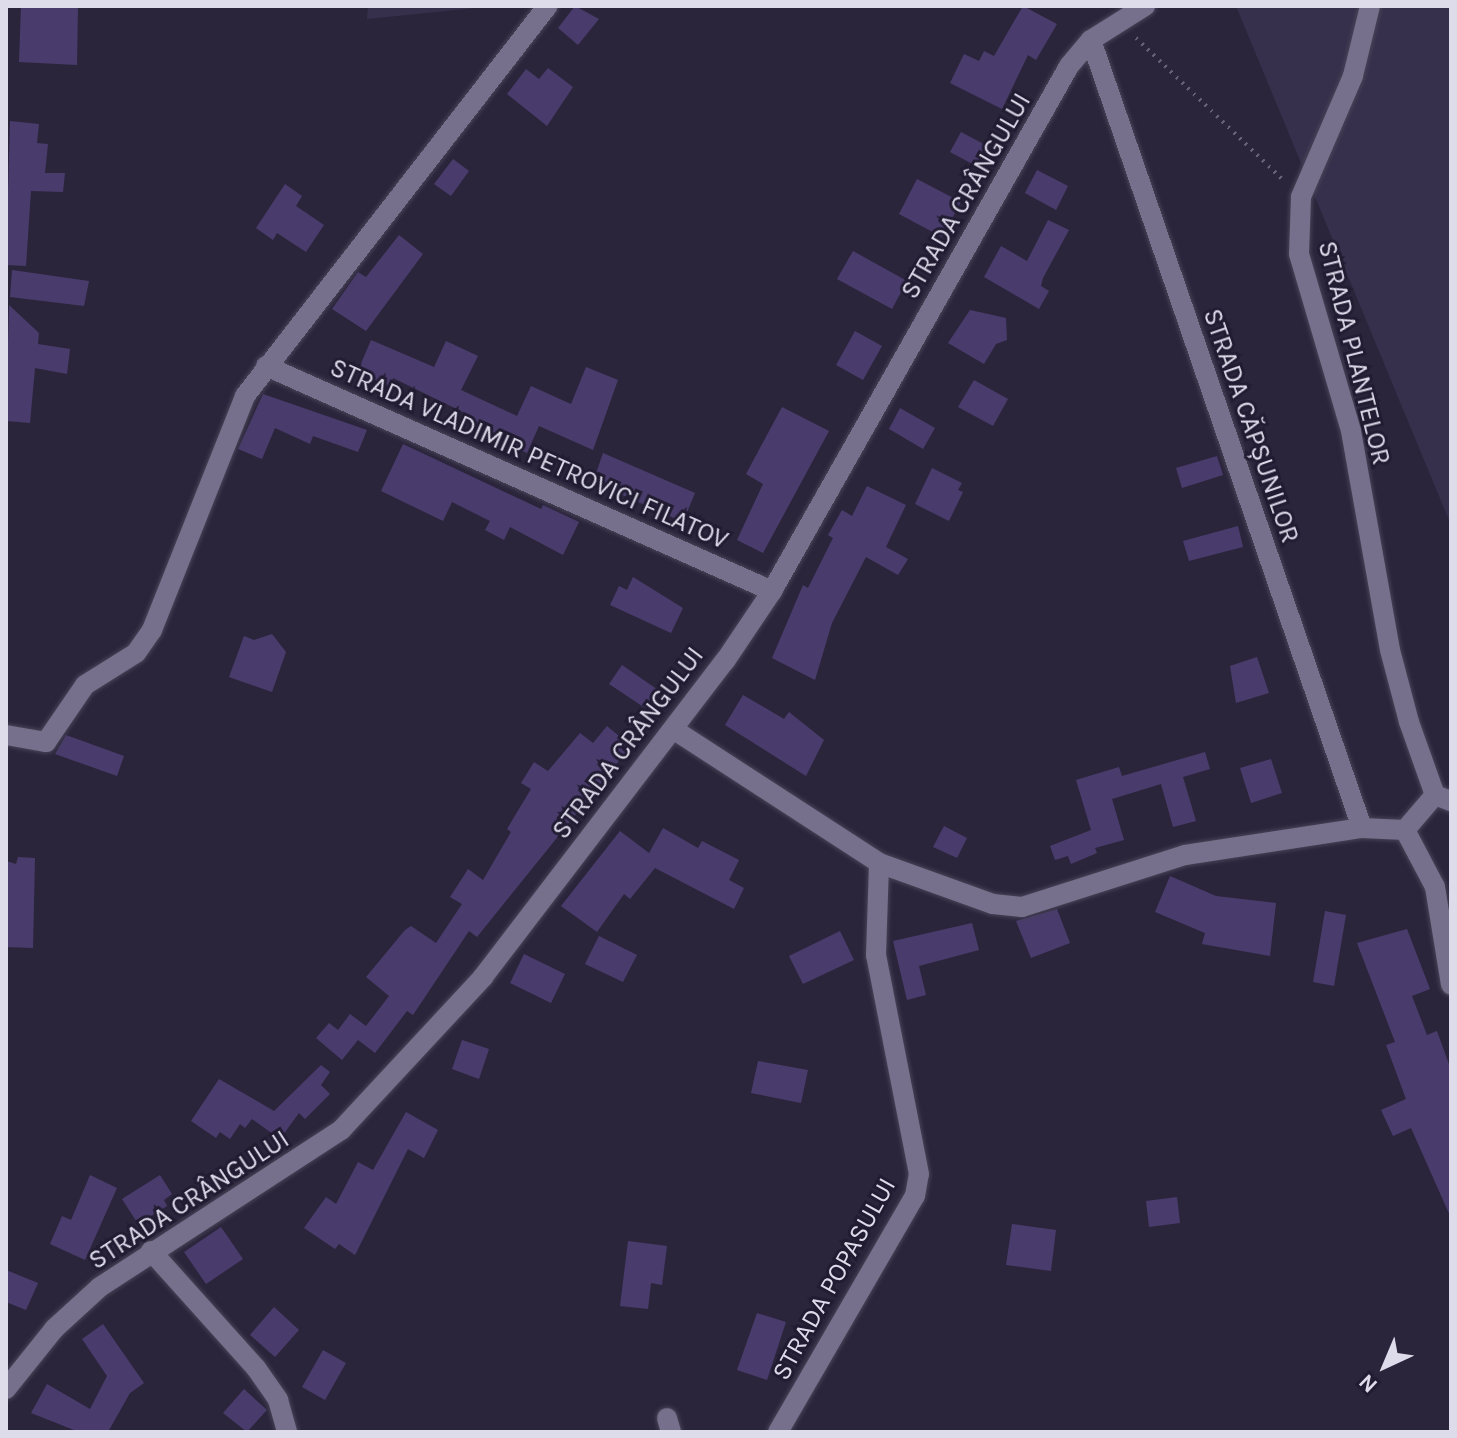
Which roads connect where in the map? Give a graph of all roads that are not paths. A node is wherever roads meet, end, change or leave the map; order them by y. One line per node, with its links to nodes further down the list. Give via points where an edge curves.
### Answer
1 (548, 6): 5 (street)
2 (1145, 6): 4 (street, STRADA CRÂNGULUI)
3 (1370, 6): 9 (street, STRADA PLANTELOR, via 1353,76 1301,197 1299,254 1351,431 1390,650)
4 (1091, 40): 6 (street, STRADA CRÂNGULUI, via 1069,66); 10 (street, STRADA CĂPȘUNILOR)
5 (266, 366): 6 (street, STRADA VLADIMIR PETROVICI FILATOV); 8 (street, via 229,427 152,630 136,653 85,685 46,742)
6 (772, 591): 7 (street, STRADA CRÂNGULUI)
7 (673, 729): 12 (street); 14 (street, STRADA CRÂNGULUI, via 483,977 382,1091 305,1157)
8 (6, 735)
9 (1443, 798): 11 (street)
10 (1362, 828): 11 (street); 12 (street, via 1185,855 1022,907 993,904)
11 (1405, 830): 13 (street, via 1435,887)
12 (879, 863): 17 (street, STRADA POPASULUI, via 876,955 919,1174 915,1196)
13 (1451, 985)
14 (151, 1251): 15 (street, STRADA CRÂNGULUI, via 54,1329); 16 (street, via 256,1368 278,1400)
15 (6, 1389)
16 (287, 1432)
17 (778, 1432)

